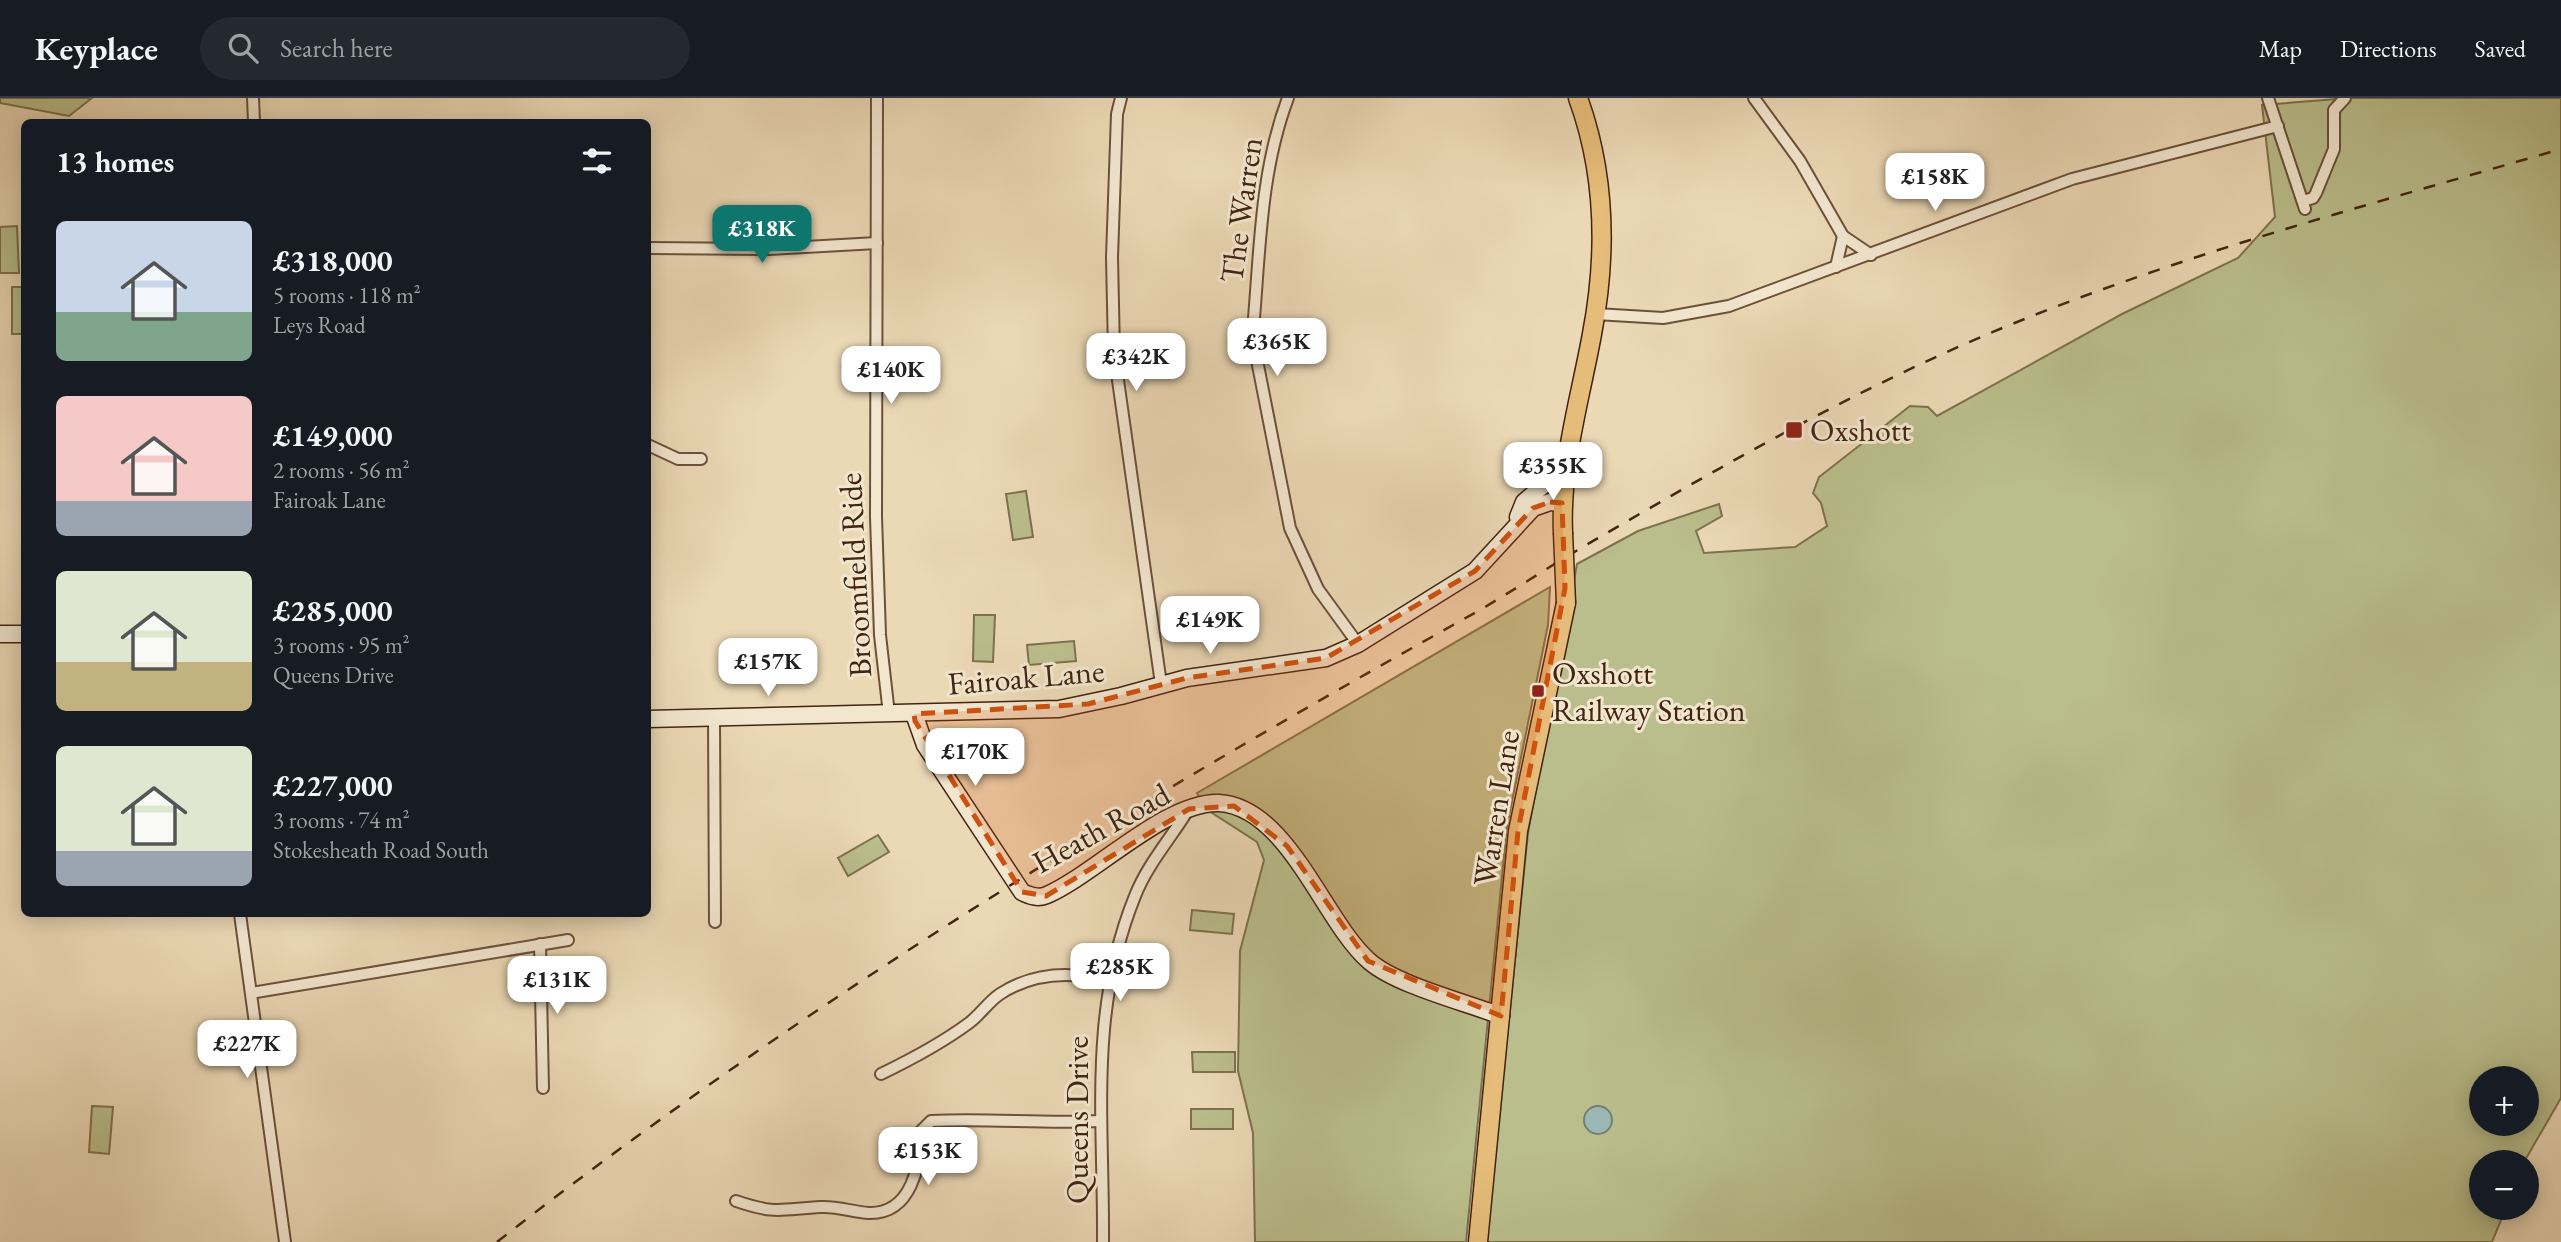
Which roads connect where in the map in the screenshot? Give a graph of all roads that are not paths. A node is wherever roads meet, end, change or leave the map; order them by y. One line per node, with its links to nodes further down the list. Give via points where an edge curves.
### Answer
1 (253, 98): 9 (street)
2 (877, 98): 12 (street, Broomfield Ride)
3 (1121, 98): 25 (street, via 1112,257 1114,352)
4 (1287, 98): 24 (street, The Warren, via 1271,154 1264,202 1254,345 1290,528 1318,589)
5 (1578, 98): 16 (main road, Warren Lane, via 1589,132 1602,212 1604,240)
6 (1754, 98): 11 (street, via 1806,171)
7 (2268, 98): 10 (street)
8 (2345, 98): 10 (street, via 2334,110 2334,149 2316,193 2304,205)
9 (254, 119)
10 (2278, 126): 14 (street, via 2072,179)
11 (1843, 236): 14 (street); 15 (street)
12 (877, 243): 13 (street, via 769,249); 26 (street, Broomfield Ride, via 877,568)
13 (651, 248)
14 (1871, 255): 15 (street)
15 (1836, 267): 16 (street, via 1700,313 1638,318)
16 (1596, 314): 19 (main road, Warren Lane)
17 (651, 446): 18 (street, via 678,459)
18 (701, 459)
19 (1566, 466): 20 (main road, Warren Lane); 21 (main road, via 1524,502)
20 (1562, 503): 21 (main road, Fairoak Lane, via 1542,504); 37 (main road, Warren Lane, bridge, via 1566,603 1518,831)
21 (1515, 526): 24 (main road, Fairoak Lane, via 1475,570)
22 (0, 634): 23 (main road)
23 (21, 634)
24 (1358, 644): 25 (main road, Fairoak Lane, via 1325,658)
25 (1161, 684): 27 (main road, Fairoak Lane, via 1059,709)
26 (889, 714): 27 (main road, Fairoak Lane); 28 (main road, Fairoak Lane)
27 (914, 714): 30 (main road, Heath Road, via 925,745 1022,892 1030,896 1046,896 1128,842)
28 (714, 717): 29 (main road, Fairoak Lane); 32 (street)
29 (651, 719)
30 (1189, 809): 35 (street, Queens Drive, via 1136,893); 37 (main road, Heath Road, via 1218,803 1252,816 1287,846 1368,961 1391,975)
31 (240, 917): 36 (street)
32 (715, 922)
33 (568, 940): 34 (street)
34 (540, 944): 36 (street); 39 (street)
35 (1108, 981): 38 (street, via 1075,974 1023,982 999,995 969,1023); 40 (street, Queens Drive)
36 (251, 993): 42 (street)
37 (1501, 1016): 44 (main road, Warren Lane)
38 (881, 1074)
39 (542, 1088)
40 (1100, 1121): 41 (street, via 930,1121 920,1132 921,1157 910,1188 901,1201 873,1213 832,1207 767,1211); 43 (street, Queens Drive)
41 (736, 1201)
42 (285, 1242)
43 (1103, 1242)
44 (1478, 1242)

